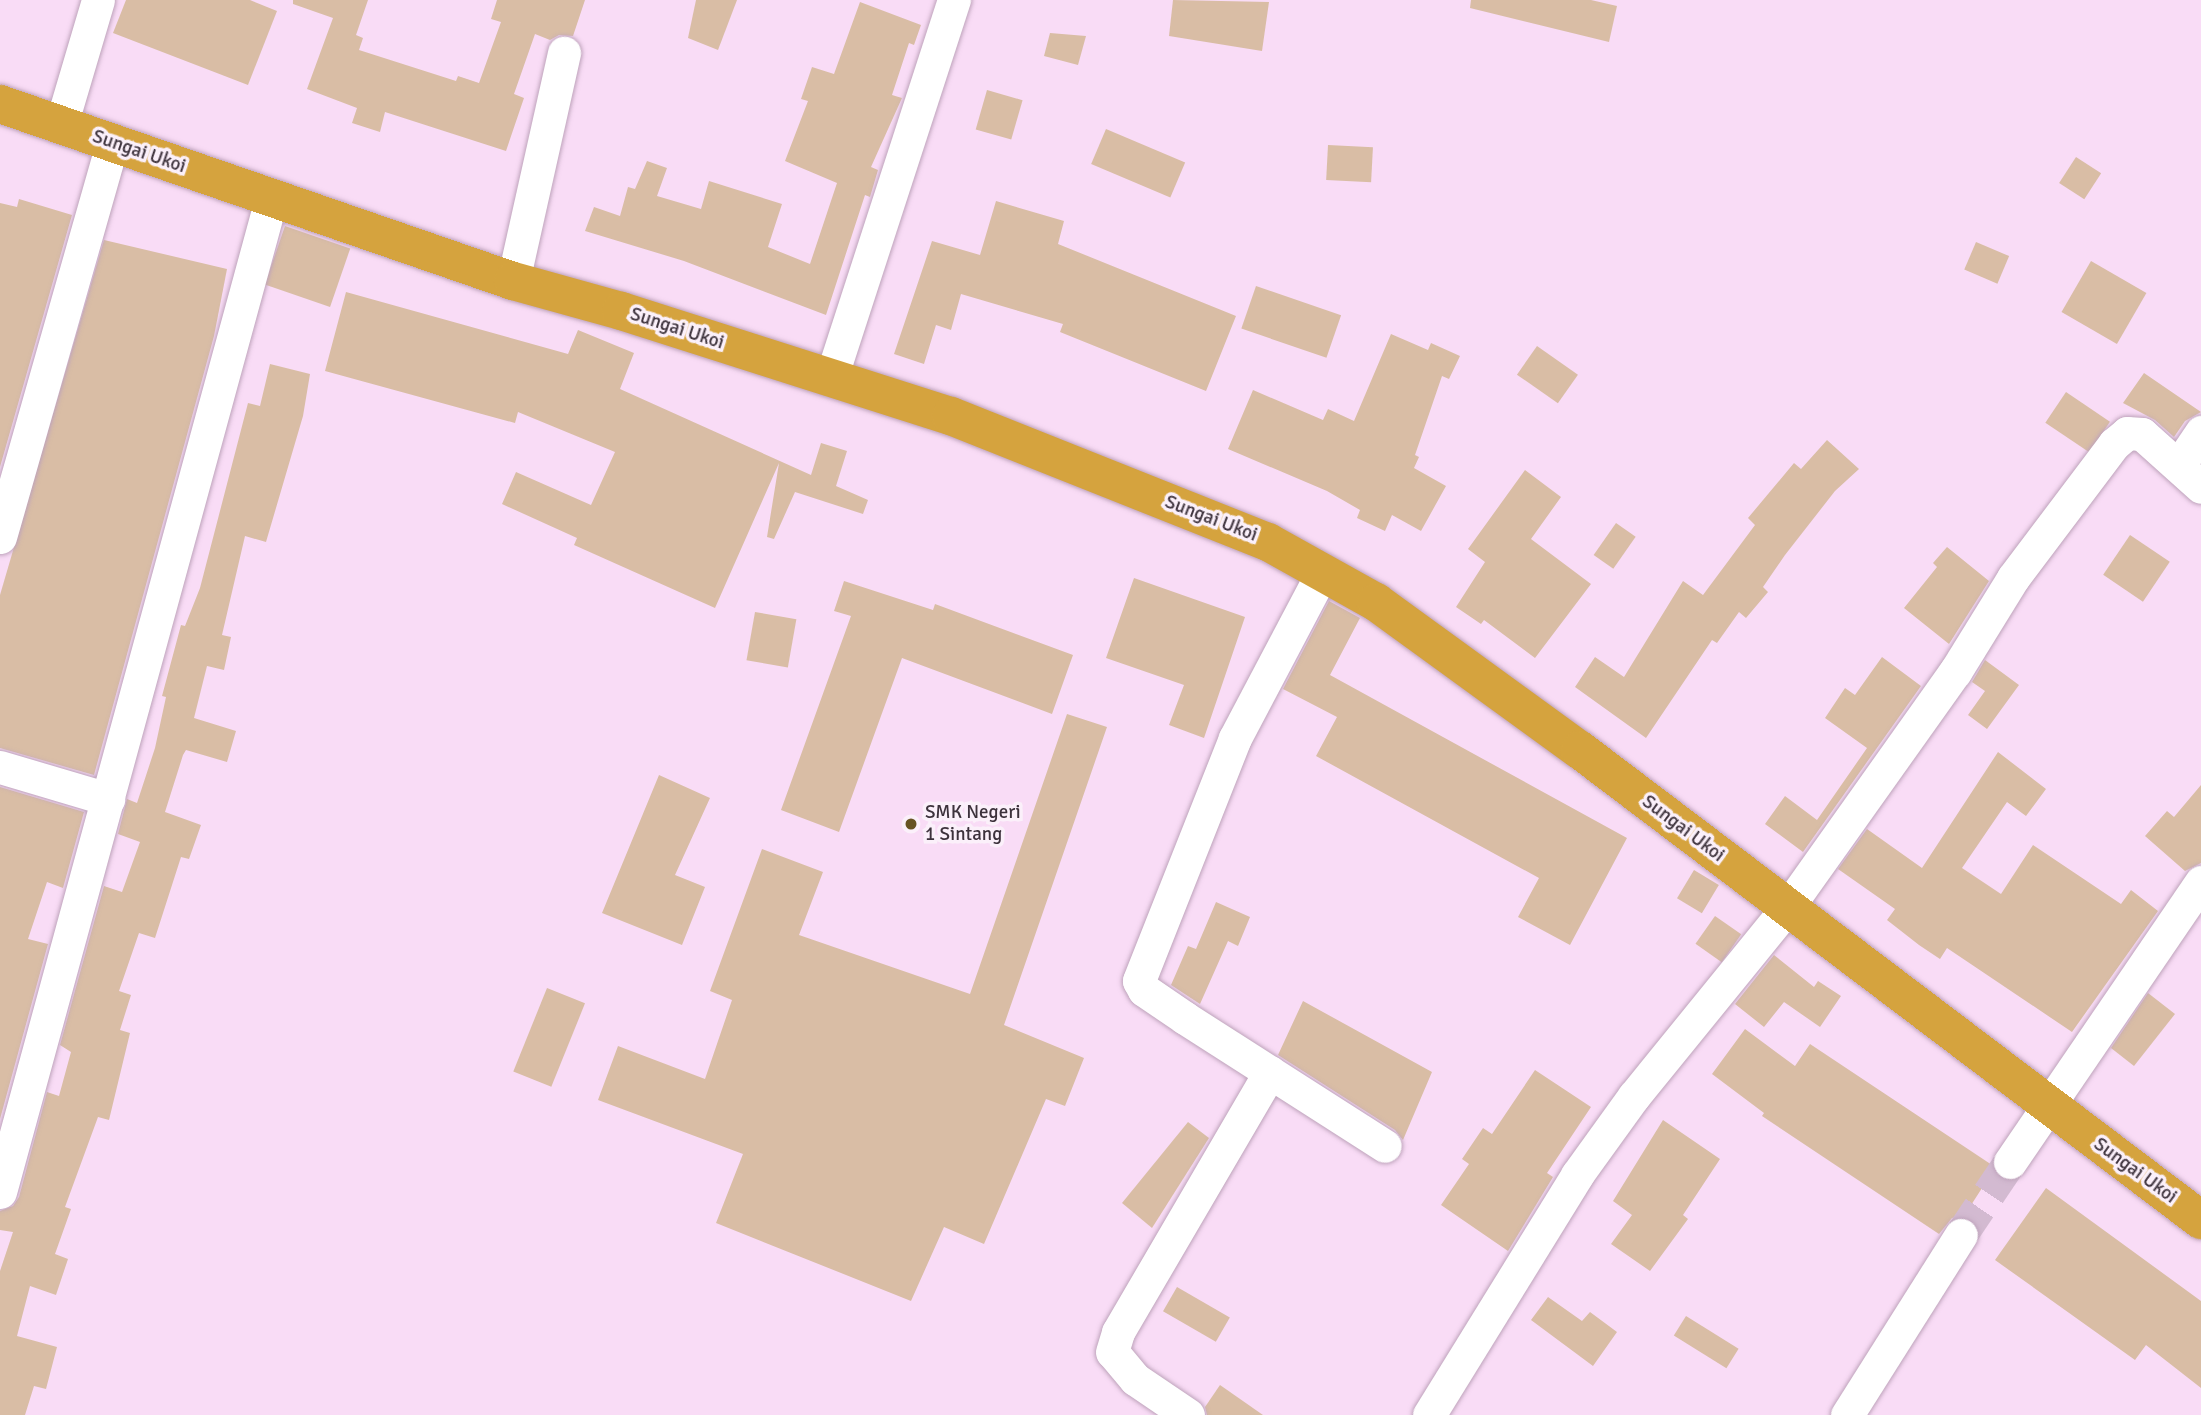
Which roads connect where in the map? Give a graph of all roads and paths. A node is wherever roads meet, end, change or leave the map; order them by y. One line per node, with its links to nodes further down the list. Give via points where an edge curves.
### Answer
1 (99, 0): 5 (street)
2 (954, 0): 9 (street)
3 (564, 53): 8 (street)
4 (0, 104): 5 (highway, Sungai Ukoi)
5 (61, 125): 6 (highway, Sungai Ukoi)
6 (112, 143): 7 (highway, Sungai Ukoi); 12 (street)
7 (272, 196): 8 (highway, Sungai Ukoi); 15 (street)
8 (513, 281): 9 (highway, Sungai Ukoi)
9 (831, 378): 13 (highway, Sungai Ukoi, via 951,416 1103,475 1268,542)
10 (2201, 432): 11 (street)
11 (2190, 476): 17 (street, via 2142,434 2127,433 2114,444 2013,578 1955,672)
12 (0, 537)
13 (1322, 573): 17 (highway, Sungai Ukoi, via 1376,603 1467,668); 18 (street, via 1234,738 1139,981 1144,990)
14 (0, 767): 15 (street)
15 (108, 799): 22 (street)
16 (2201, 882): 19 (street)
17 (1787, 908): 19 (highway, Sungai Ukoi); 26 (street, via 1634,1096 1577,1175)
18 (1270, 1072): 20 (street); 25 (street, via 1118,1332 1112,1352 1135,1379)
19 (2047, 1107): 21 (street); 23 (highway, Sungai Ukoi)
20 (1385, 1146)
21 (2010, 1162)
22 (0, 1192)
23 (2201, 1220)
24 (1961, 1235): 27 (street)
25 (1188, 1415)
26 (1429, 1415)
27 (1847, 1415)

